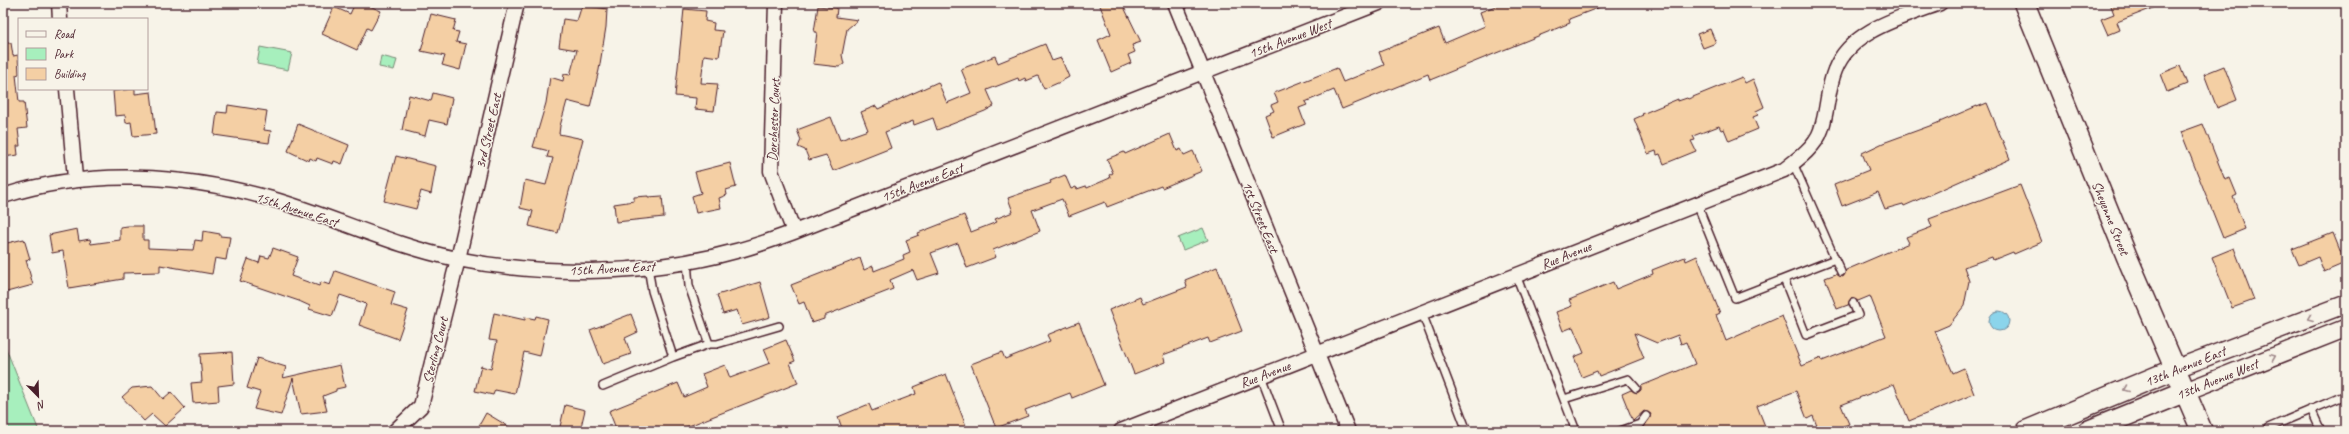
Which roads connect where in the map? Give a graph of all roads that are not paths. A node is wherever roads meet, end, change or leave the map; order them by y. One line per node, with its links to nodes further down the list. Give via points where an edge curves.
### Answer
1 (59, 3): 8 (street)
2 (517, 3): 16 (street, 3rd Street East)
3 (776, 3): 15 (street, Dorchester Court, via 771,171)
4 (1175, 3): 9 (street, 1st Street East)
5 (1379, 3): 9 (street, 15th Avenue West)
6 (1940, 3): 11 (street, Rue Avenue, via 1871,30 1850,49 1835,69 1821,131 1803,155)
7 (2024, 3): 31 (main road, Sheyenne Street)
8 (60, 18)
9 (1202, 72): 15 (street, 15th Avenue East); 29 (street, 1st Street East)
10 (67, 90): 12 (street)
11 (1793, 163): 14 (street, Rue Avenue, via 1784,170); 17 (lane)
12 (75, 178): 13 (street, 15th Avenue East); 16 (street, 15th Avenue East, via 154,177 224,187 273,199 394,243)
13 (3, 196)
14 (1697, 204): 21 (street, Rue Avenue); 22 (lane, via 1736,298)
15 (794, 232): 18 (street, 15th Avenue East, via 735,252)
16 (458, 259): 19 (street, 15th Avenue East, via 549,270 584,271); 40 (street, Sterling Court, via 421,406)
17 (1835, 259): 20 (lane); 22 (lane)
18 (687, 261): 19 (street, 15th Avenue East); 28 (lane, via 689,286)
19 (648, 266): 30 (lane, via 652,291)
20 (1841, 272)
21 (1516, 275): 25 (street, Rue Avenue); 37 (lane)
22 (1784, 279): 23 (lane, via 1806,335 1858,315)
23 (1853, 303)
24 (2346, 304): 31 (street, 13th Avenue East, one-way to 31)
25 (1422, 313): 29 (street, Rue Avenue); 44 (lane)
26 (778, 326): 28 (lane, via 717,344)
27 (2346, 328): 35 (street, 13th Avenue West, one-way to 27)
28 (709, 344): 30 (lane)
29 (1317, 354): 32 (street, Rue Avenue); 43 (street, 1st Street East)
30 (673, 357): 33 (lane)
31 (2175, 369): 35 (main road, Sheyenne Street); 47 (main road, 13th Avenue East, one-way to 47)
32 (1261, 376): 41 (street, Rue Avenue); 42 (lane)
33 (603, 386)
34 (1636, 388): 37 (lane, via 1628,379)
35 (2184, 392): 48 (main road, 13th Avenue West); 49 (main road, Sheyenne Street)
36 (2346, 395): 38 (lane)
37 (1564, 399): 45 (lane)
38 (2311, 409): 50 (lane, via 2268,428); 51 (lane)
39 (1646, 416): 46 (lane, via 1640,424)
40 (395, 431)
41 (1121, 431)
42 (1282, 431)
43 (1348, 431)
44 (1467, 431)
45 (1576, 431)
46 (1620, 431)
47 (2026, 431)
48 (2088, 431)
49 (2202, 431)
50 (2269, 431)
51 (2321, 431)

